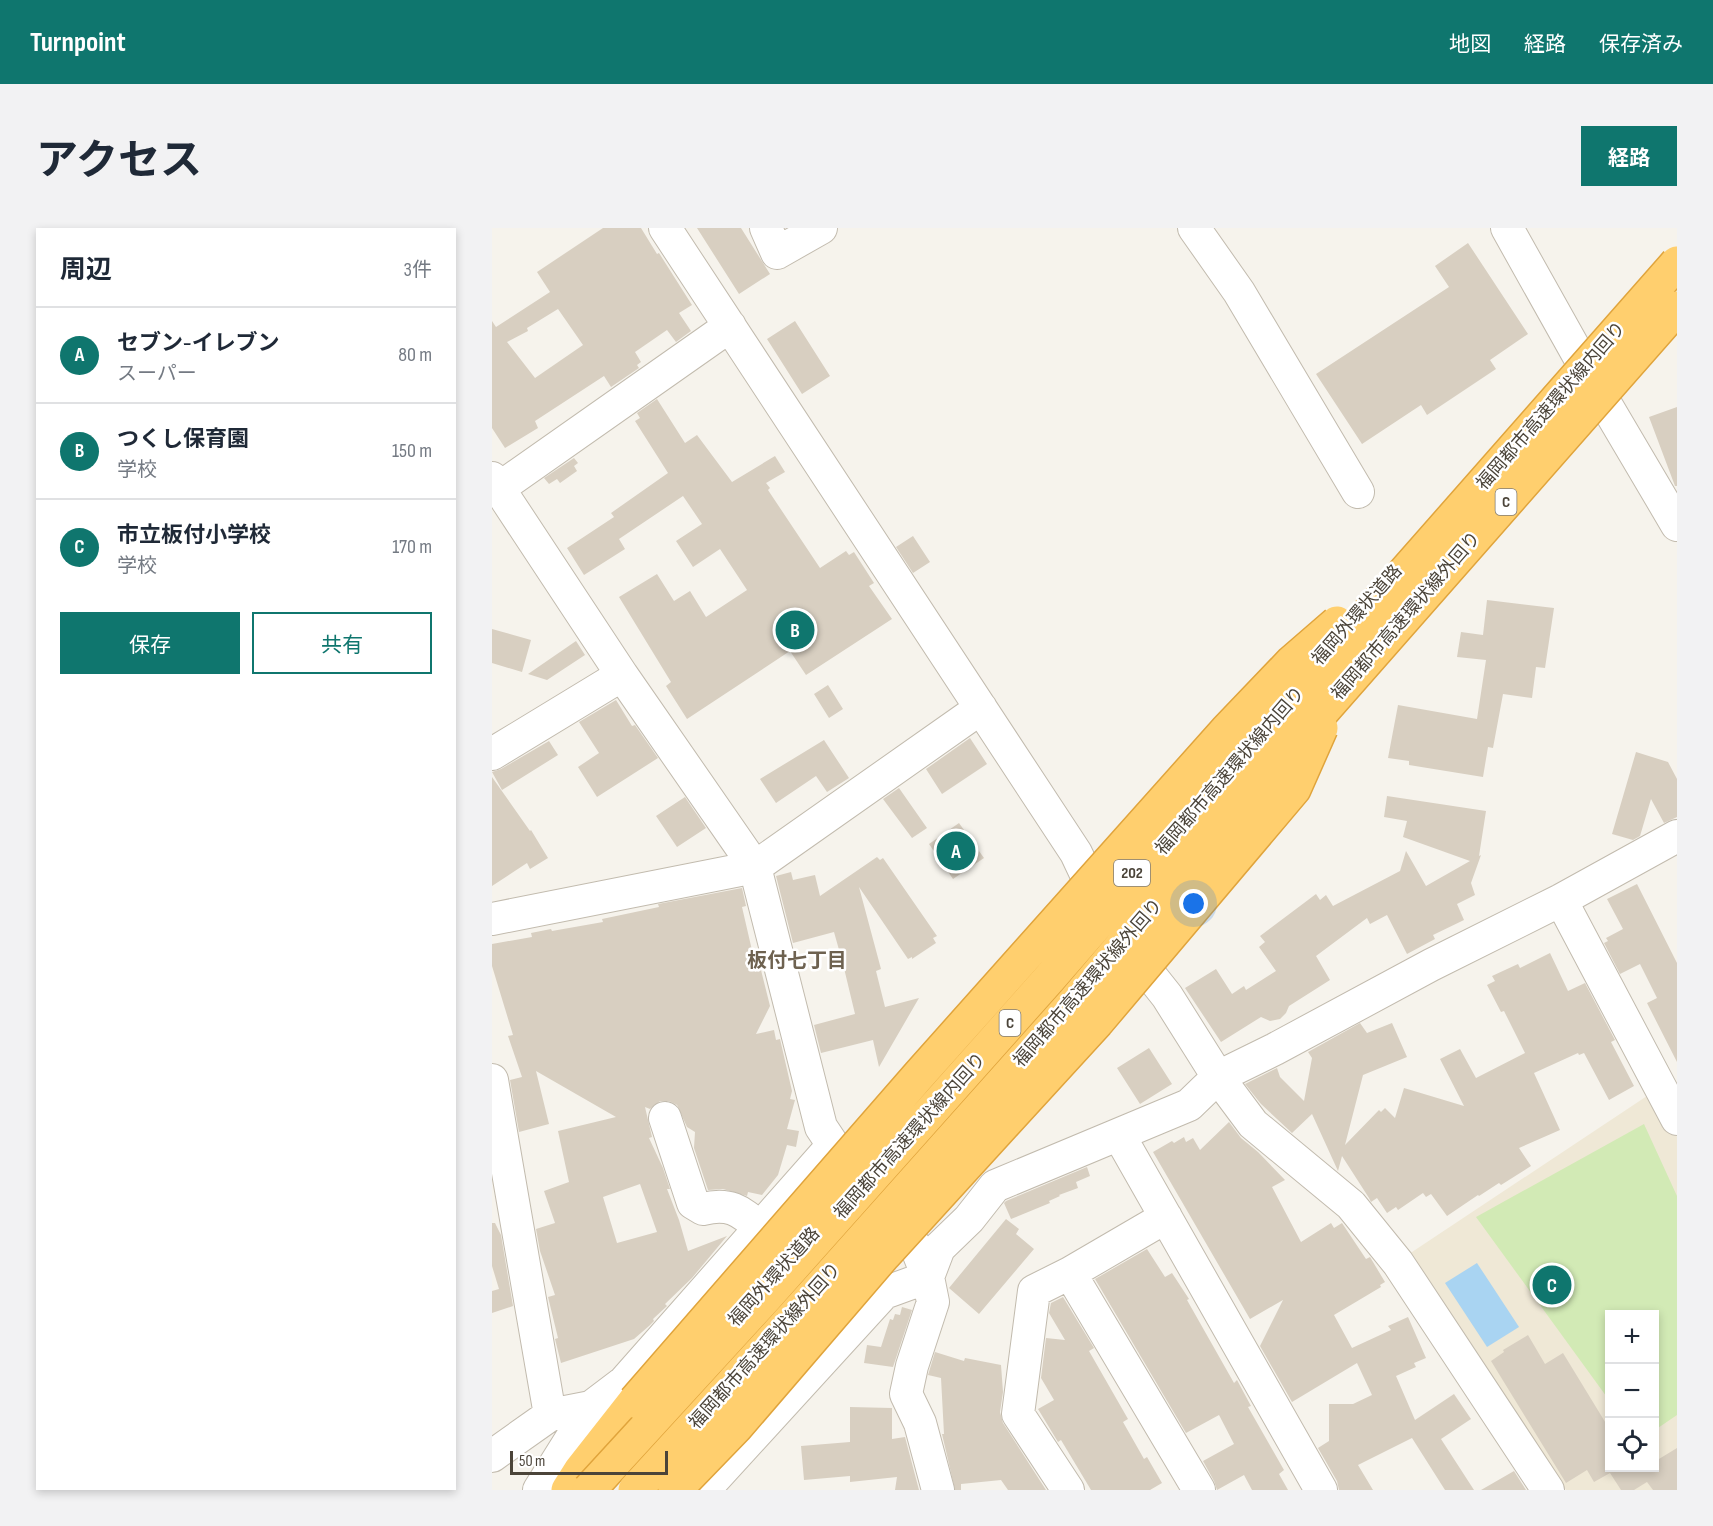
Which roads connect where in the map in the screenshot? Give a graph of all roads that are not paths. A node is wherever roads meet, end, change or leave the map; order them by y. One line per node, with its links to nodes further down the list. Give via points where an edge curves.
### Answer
1 (665, 228): 10 (street)
2 (766, 228): 3 (street, via 777,253)
3 (821, 228)
4 (1194, 228): 14 (street, via 1239,292)
5 (1507, 228): 11 (street)
6 (1677, 253): 11 (highway, 福岡外環状道路 / 202)
7 (1677, 263): 16 (highway, 福岡都市高速環状線内回り / C, bridge)
8 (1677, 308): 18 (highway, 福岡都市高速環状線外回り / C, bridge)
9 (1677, 322): 12 (highway, 202)
10 (730, 326): 13 (street); 19 (street)
11 (1581, 359): 12 (street); 24 (highway, 福岡外環状道路 / 202)
12 (1605, 403): 15 (street); 26 (highway, 202, via 1375,668)
13 (495, 484): 17 (street)
14 (1358, 492)
15 (1677, 525)
16 (1424, 550): 43 (highway, bridge, via 1292,662 1226,731 635,1401); 45 (highway, 福岡都市高速環状線内回り / C, bridge, via 1041,988)
17 (622, 675): 20 (street); 22 (street)
18 (1336, 696): 46 (highway, 福岡都市高速環状線外回り / C, bridge, via 1074,1002); 47 (highway, bridge, via 1294,789 1097,1022)
19 (981, 708): 22 (street); 24 (street, via 1076,853)
20 (492, 754)
21 (1677, 836): 23 (street)
22 (755, 867): 25 (street); 32 (street, via 821,1127)
23 (1561, 900): 27 (street); 30 (street)
24 (1101, 906): 26 (street); 33 (highway, 福岡外環状道路 / 202)
25 (492, 918)
26 (1125, 944): 27 (street, via 1167,996); 34 (highway, 202)
27 (1218, 1077): 31 (street, via 1189,1105); 53 (street, via 1253,1124 1351,1205 1398,1263)
28 (492, 1080): 40 (street)
29 (665, 1118): 36 (street, via 693,1203 703,1209 719,1205 732,1208)
30 (1677, 1119)
31 (1119, 1135): 35 (street); 38 (street, via 995,1186 939,1248)
32 (833, 1145): 33 (street); 36 (street)
33 (862, 1180): 34 (street); 44 (highway, 福岡外環状道路 / 202)
34 (889, 1215): 38 (street, via 916,1247); 46 (highway, 202)
35 (1166, 1217): 37 (street); 52 (street)
36 (761, 1228): 39 (street, via 624,1382)
37 (1070, 1273): 50 (street, via 1034,1291 1018,1414); 51 (street)
38 (928, 1277): 48 (street, via 884,1293); 49 (street, via 933,1302 906,1394 920,1423)
39 (591, 1407): 40 (street); 42 (street)
40 (550, 1415): 41 (street)
41 (492, 1456)
42 (539, 1490)
43 (568, 1490)
44 (584, 1490)
45 (589, 1490)
46 (638, 1490)
47 (675, 1490)
48 (704, 1490)
49 (938, 1490)
50 (1068, 1490)
51 (1199, 1490)
52 (1320, 1490)
53 (1548, 1490)

